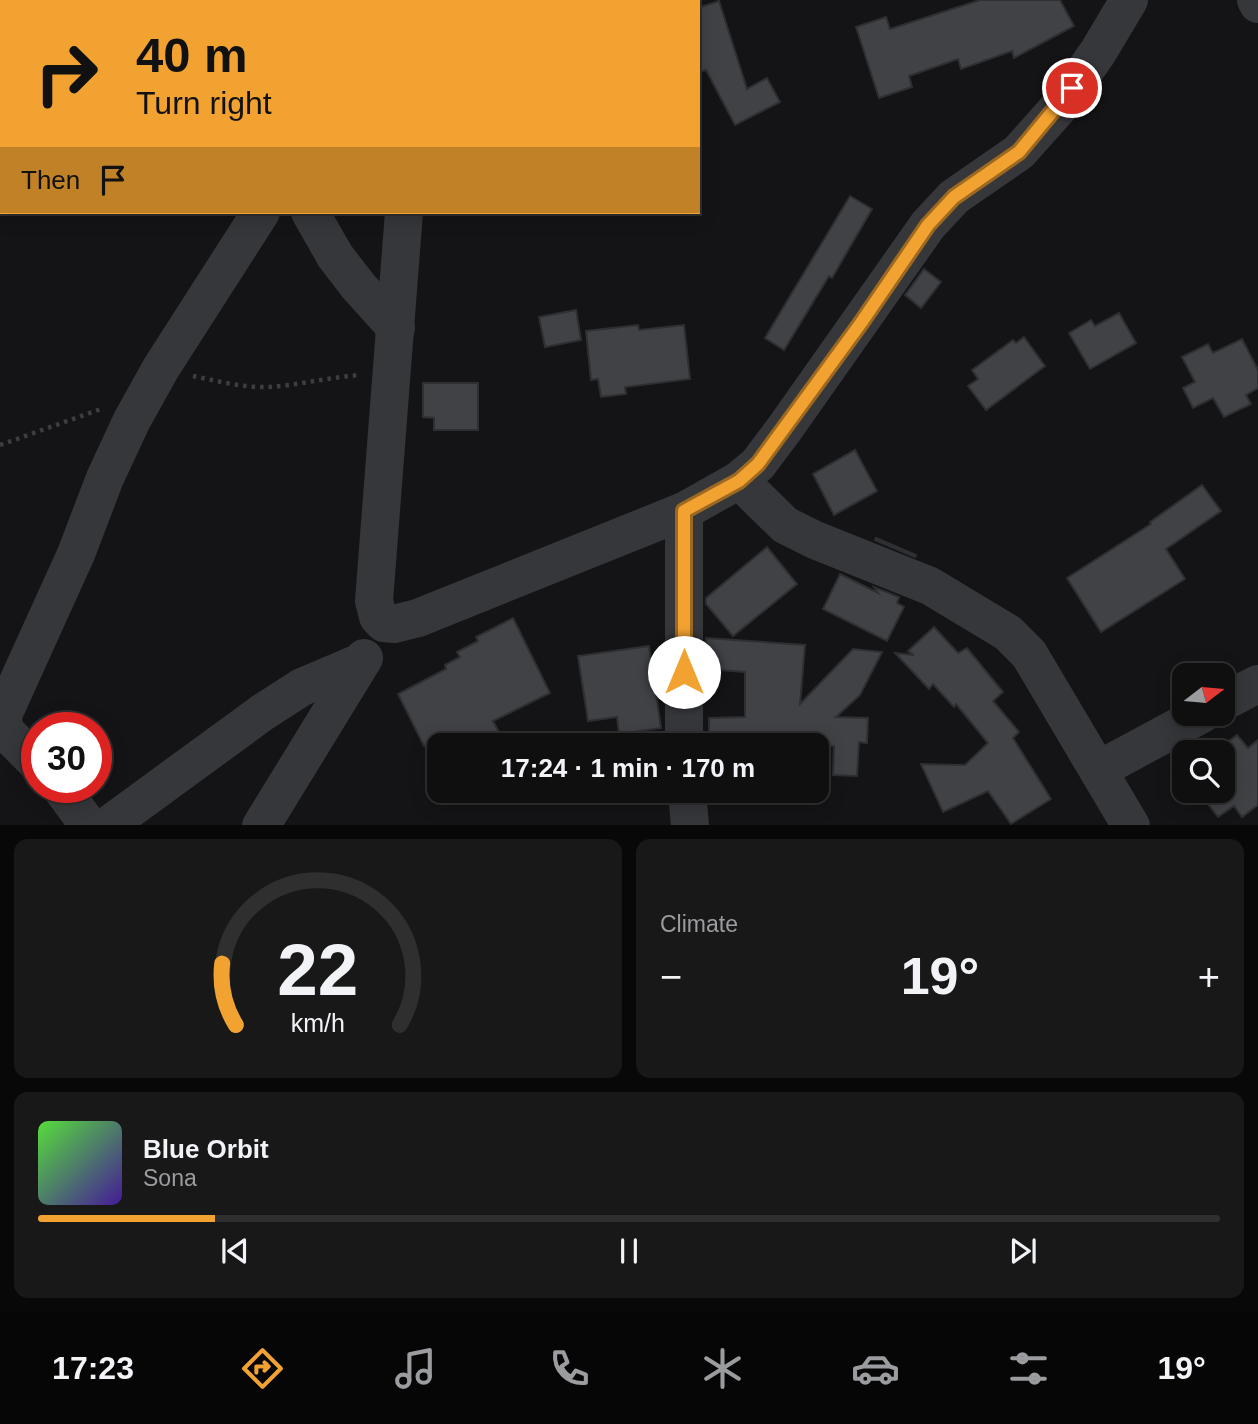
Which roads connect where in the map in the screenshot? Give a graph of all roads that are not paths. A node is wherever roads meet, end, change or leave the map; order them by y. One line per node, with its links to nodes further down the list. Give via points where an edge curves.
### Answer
1 (1117, 6): 6 (street, via 1098,52 1060,106 1019,152 954,197 928,225 785,428)
2 (260, 214): 14 (street, via 162,368 116,455 3,715 5,730)
3 (311, 214): 5 (street, via 335,256)
4 (404, 214): 5 (street)
5 (396, 328): 8 (street, via 374,601)
6 (739, 481): 7 (street); 15 (street, via 785,525 930,586 1008,633 1029,654)
7 (684, 511): 8 (street, via 418,618); 13 (street)
8 (384, 623): 9 (street)
9 (361, 662): 19 (street, via 302,687 263,712); 20 (street)
10 (1258, 684): 11 (street)
11 (1236, 695)
12 (1179, 726): 15 (street)
13 (684, 733)
14 (21, 746)
15 (1098, 769): 22 (street)
16 (72, 803): 18 (street)
17 (688, 803): 21 (street)
18 (89, 825)
19 (107, 825)
20 (261, 825)
21 (690, 825)
22 (1131, 825)

